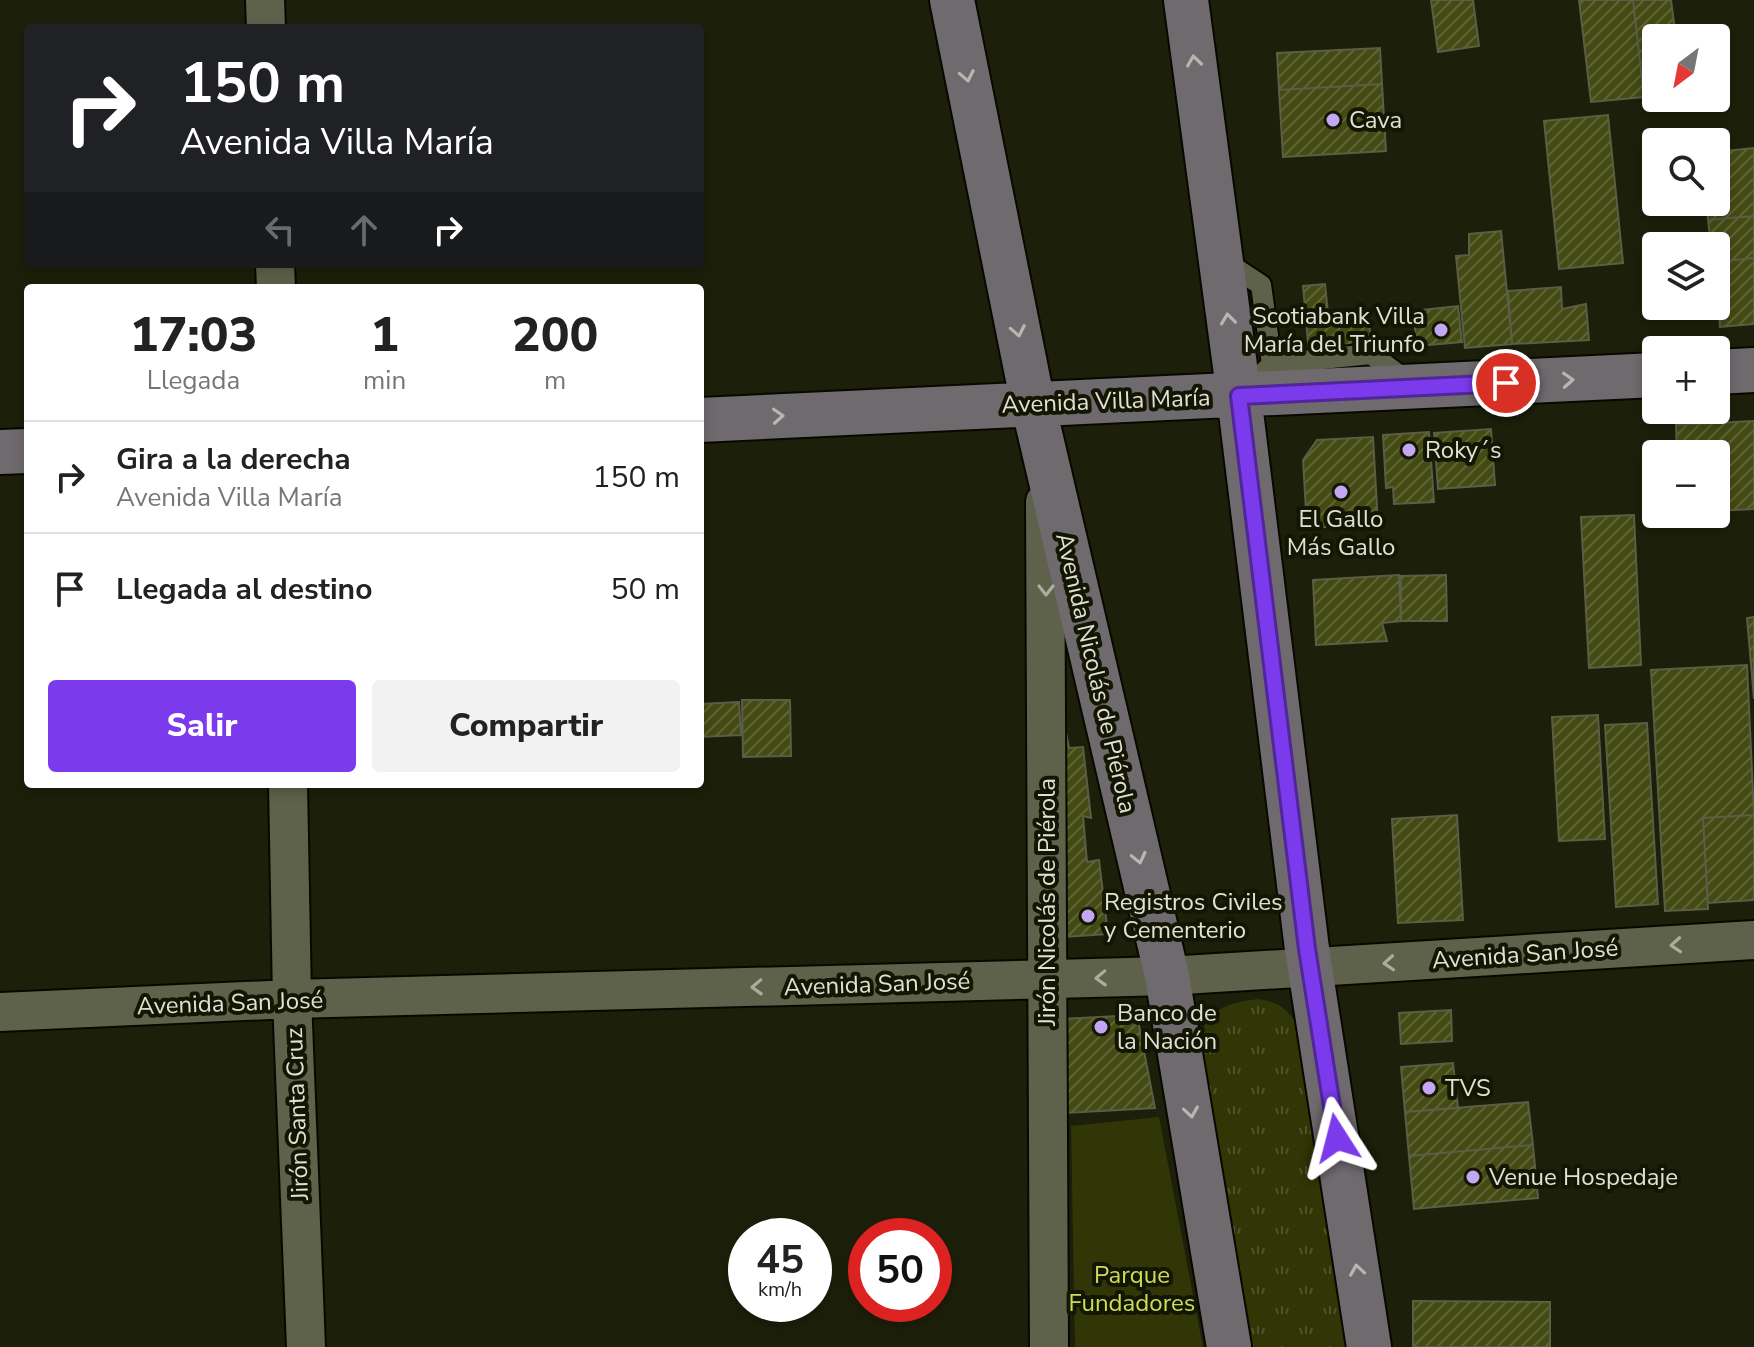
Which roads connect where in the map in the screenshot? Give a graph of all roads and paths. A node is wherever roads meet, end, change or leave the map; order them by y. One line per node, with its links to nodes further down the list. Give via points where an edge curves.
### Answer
1 (265, 0): 4 (street)
2 (952, 0): 12 (main road, Avenida Nicolás de Piérola, one-way to 12)
3 (1186, 0): 5 (main road, one-way to 3)
4 (266, 24)
5 (1220, 258): 6 (lane, via 1261,285); 11 (main road, one-way to 5)
6 (1272, 364): 10 (lane, via 1371,354); 11 (lane)
7 (1754, 370): 8 (main road)
8 (1730, 371)
9 (1642, 376): 10 (main road, Avenida Villa María, one-way to 9)
10 (1416, 387): 11 (main road, Avenida Villa María)
11 (1239, 396): 12 (main road, Avenida Villa María); 19 (main road)
12 (1033, 404): 13 (main road, Avenida Villa María, one-way to 12); 16 (main road, Avenida Nicolás de Piérola)
13 (704, 420)
14 (24, 451): 15 (main road)
15 (0, 452)
16 (1045, 456): 20 (main road, Avenida Nicolás de Piérola, one-way to 20); 21 (street, Jirón Nicolás de Piérola, one-way to 21)
17 (288, 788): 22 (street, Jirón Santa Cruz)
18 (1754, 940): 19 (street, Avenida San José, one-way to 19)
19 (1310, 968): 20 (street, Avenida San José); 27 (main road, one-way to 19)
20 (1167, 976): 21 (street, Avenida San José, one-way to 21); 26 (main road, Avenida Nicolás de Piérola, one-way to 26)
21 (1047, 979): 22 (street, Avenida San José, one-way to 22); 25 (street, Jirón Nicolás de Piérola)
22 (292, 999): 23 (street, Avenida San José); 24 (street, Jirón Santa Cruz)
23 (0, 1012)
24 (306, 1347)
25 (1049, 1347)
26 (1229, 1347)
27 (1369, 1347)

